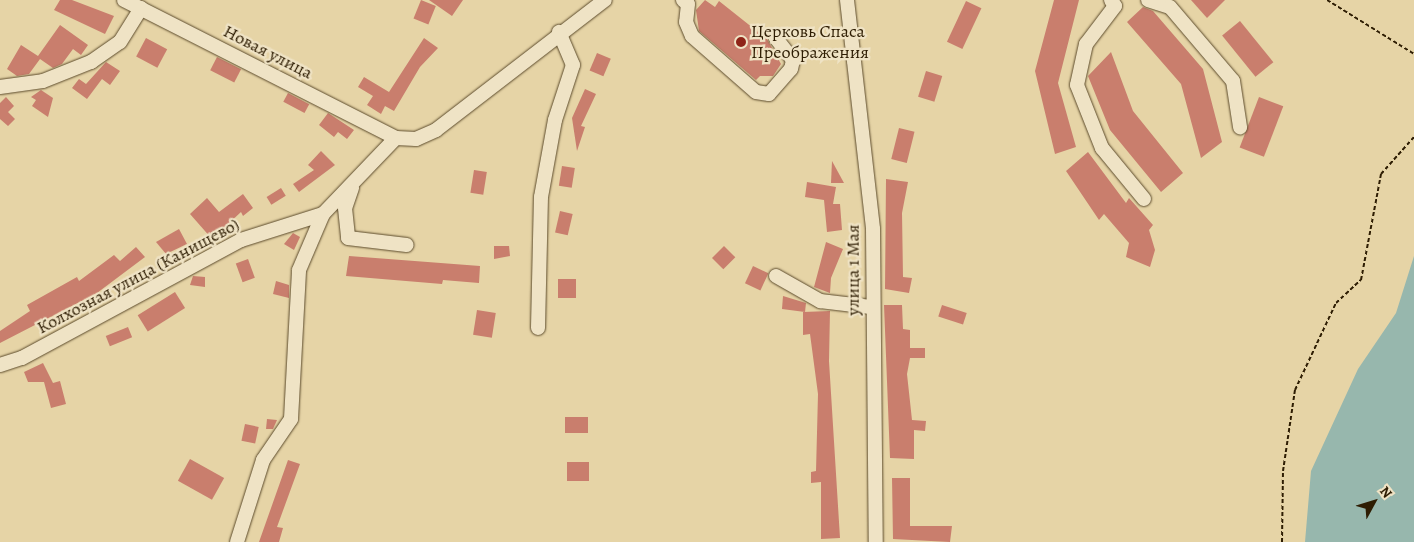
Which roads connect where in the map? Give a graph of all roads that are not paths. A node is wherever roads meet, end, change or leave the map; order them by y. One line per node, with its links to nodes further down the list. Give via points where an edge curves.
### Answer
1 (124, 0): 7 (street, Новая улица)
2 (605, 0): 8 (street)
3 (847, 0): 18 (street, улица 1 Мая, via 873,230)
4 (1148, 0): 11 (street, via 1170,7 1232,81)
5 (688, 1): 9 (street, via 686,22 692,36 756,92 770,94 791,69 793,60)
6 (1117, 2): 14 (street, via 1086,44 1077,85 1102,148)
7 (141, 8): 10 (street, via 120,42 91,62 43,81); 12 (street, Новая улица)
8 (560, 32): 12 (street, via 436,130 416,139); 19 (street, via 573,64 555,120 541,197)
9 (776, 38)
10 (0, 88)
11 (1240, 127)
12 (396, 138): 13 (street, Колхозная улица (Канищево))
13 (353, 185): 15 (street, Колхозная улица (Канищево)); 16 (street, via 345,208 348,238)
14 (1144, 199)
15 (323, 214): 20 (street, Колхозная улица (Канищево), via 241,240 22,358); 21 (street, via 299,270 291,419 263,460)
16 (407, 245)
17 (776, 276): 18 (street, via 820,301)
18 (871, 307): 22 (street, улица 1 Мая)
19 (538, 328)
20 (0, 365)
21 (237, 542)
22 (876, 542)

